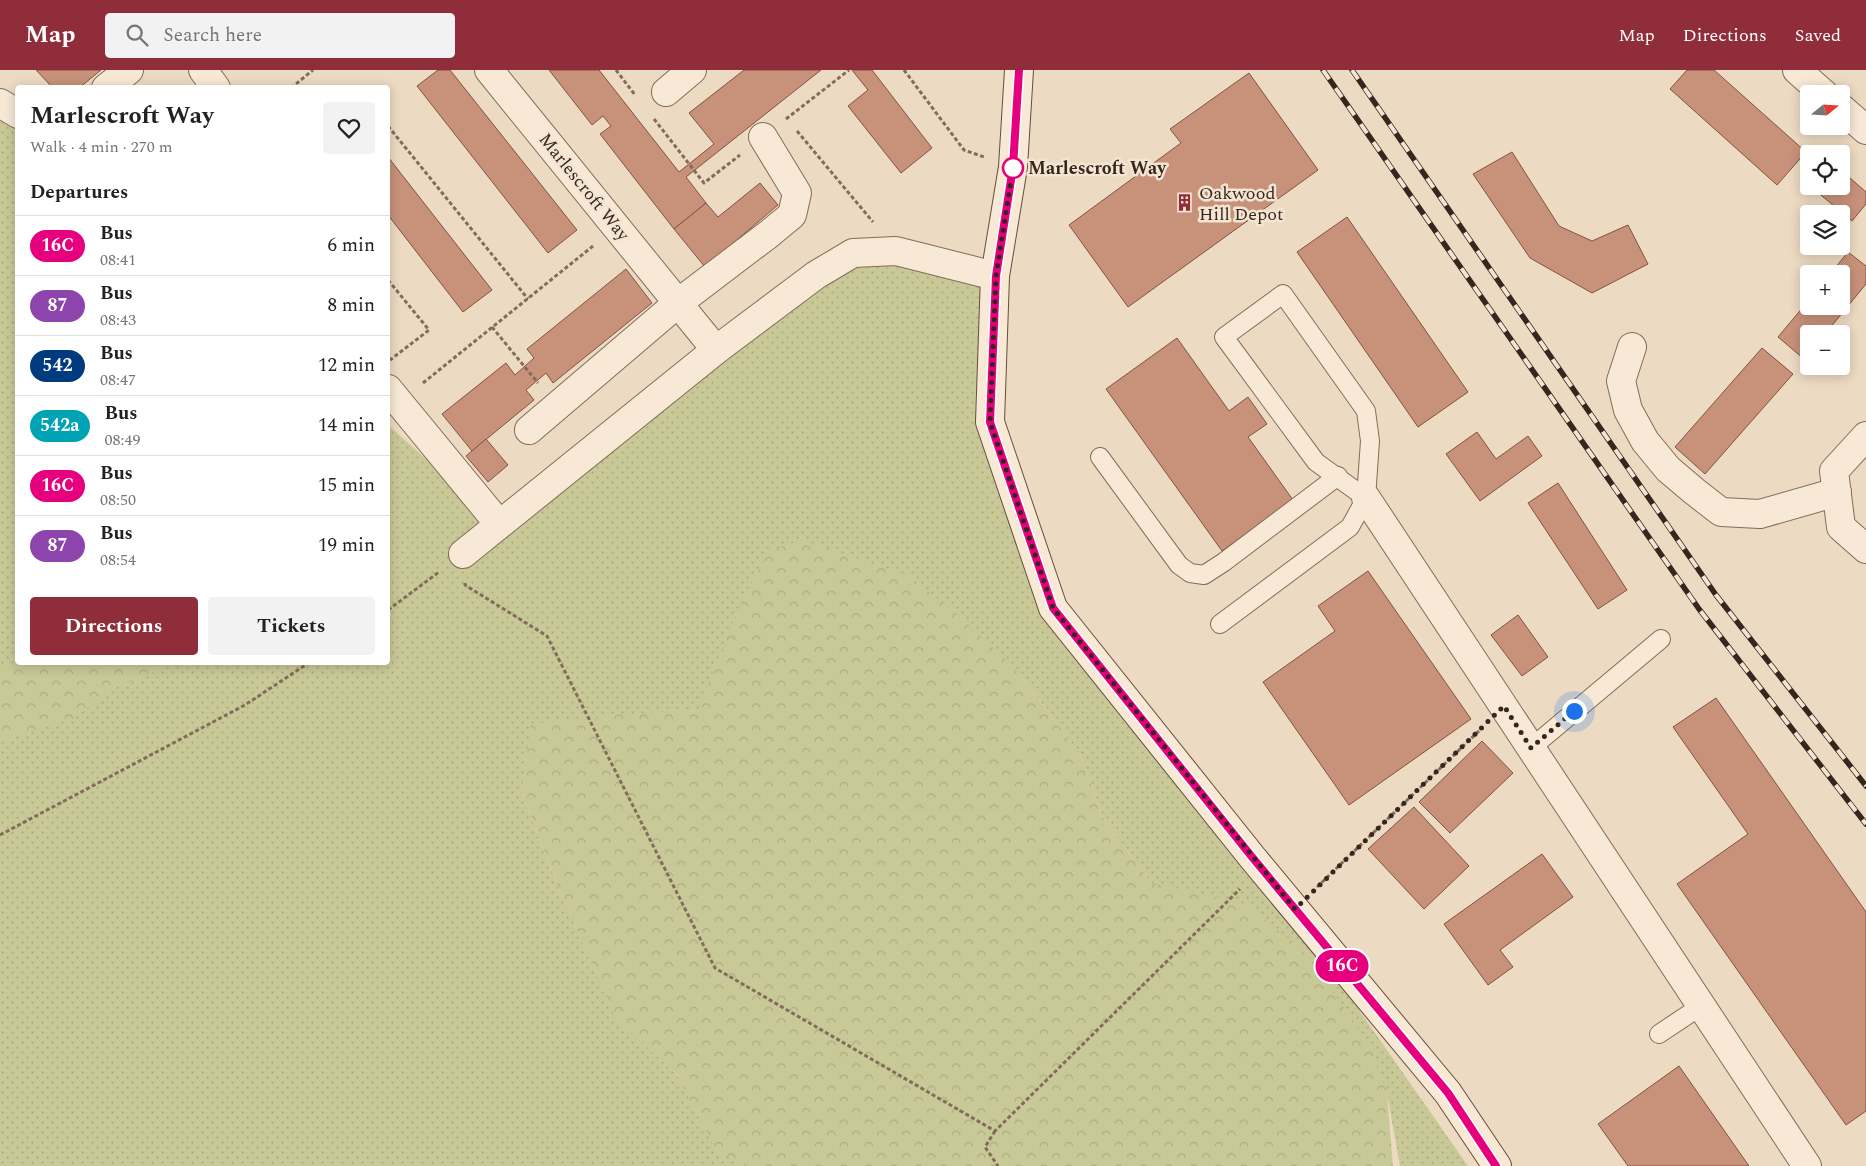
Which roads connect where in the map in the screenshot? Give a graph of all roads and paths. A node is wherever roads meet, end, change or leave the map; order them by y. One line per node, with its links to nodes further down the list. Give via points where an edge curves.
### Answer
1 (128, 70): 11 (street)
2 (203, 70): 12 (street)
3 (313, 70): 13 (path)
4 (489, 70): 26 (street, Marlescroft Way)
5 (616, 70): 16 (path)
6 (692, 70): 15 (street)
7 (849, 70): 24 (path)
8 (904, 70): 25 (path)
9 (1019, 70): 28 (street, via 1013,167)
10 (1797, 70): 14 (street)
11 (110, 85)
12 (214, 85)
13 (295, 85)
14 (1814, 85)
15 (666, 92)
16 (640, 100)
17 (0, 103): 18 (street)
18 (15, 112)
19 (651, 115): 24 (path, via 704,183)
20 (1850, 116): 23 (street)
21 (793, 126): 27 (path)
22 (390, 128): 30 (path)
23 (1866, 130)
24 (763, 137): 31 (street, via 797,193 792,215)
25 (964, 150)
26 (617, 227): 30 (path); 31 (street, Marlescroft Way)
27 (896, 251): 28 (street); 34 (street, via 853,253 816,275)
28 (996, 276): 54 (street, via 990,422 1053,608)
29 (390, 282): 35 (path, via 429,330)
30 (528, 299): 32 (path)
31 (678, 303): 34 (street, Marlescroft Way); 38 (street)
32 (492, 328): 36 (path); 37 (path)
33 (1632, 347): 42 (street, via 1621,382 1628,410 1640,434 1668,469 1721,512 1760,514)
34 (716, 350): 44 (street)
35 (390, 360)
36 (539, 384)
37 (393, 396): 44 (street)
38 (528, 430)
39 (1866, 436): 42 (street, via 1834,471)
40 (1100, 457): 41 (lane, via 1179,565 1190,573 1204,575)
41 (1338, 476): 43 (lane); 43 (lane, via 1316,462 1224,337 1283,294 1366,411 1370,441)
42 (1837, 492): 45 (street, via 1841,527)
43 (1366, 498): 48 (lane, via 1350,527); 51 (street)
44 (499, 524): 46 (street)
45 (1866, 548)
46 (463, 554): 47 (path); 58 (path, via 465,585 547,636 715,968)
47 (390, 609)
48 (1220, 624)
49 (1661, 639): 52 (lane)
50 (306, 665): 53 (path, via 246,705)
51 (1504, 706): 52 (street); 55 (path)
52 (1531, 748): 56 (street)
53 (0, 835)
54 (1261, 868): 55 (street); 58 (path)
55 (1295, 909): 60 (street, via 1448,1093)
56 (1701, 1006): 57 (lane); 61 (street)
57 (1659, 1034)
58 (995, 1131): 59 (path, via 985,1147)
59 (998, 1166)
60 (1496, 1166)
61 (1807, 1166)

